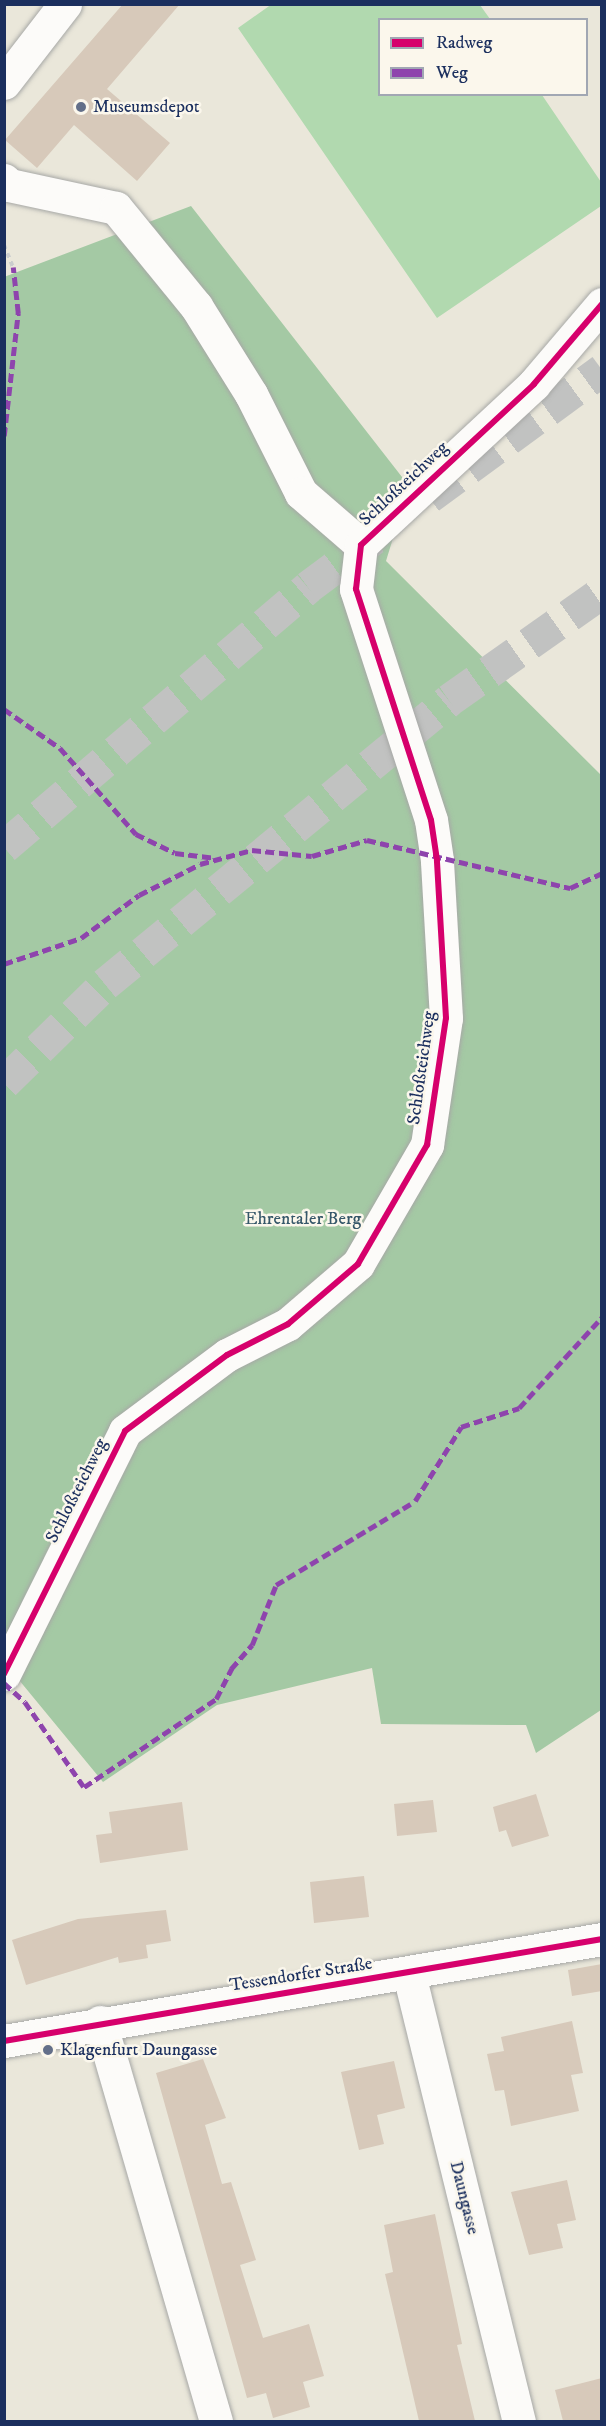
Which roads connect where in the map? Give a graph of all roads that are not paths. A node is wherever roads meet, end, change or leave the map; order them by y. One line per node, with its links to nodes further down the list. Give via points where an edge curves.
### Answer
1 (64, 4): 2 (street)
2 (4, 83)
3 (4, 180): 5 (street, via 9,185 116,207 196,306 251,394 301,493)
4 (602, 304): 5 (street, Schloßteichweg, via 534,384)
5 (361, 545): 6 (street, Schloßteichweg, via 356,589 431,820 437,860 447,1017 427,1145 358,1264 288,1324 227,1355 124,1431)
6 (4, 1674)
7 (602, 1939): 8 (street, Tessendorfer Straße)
8 (409, 1974): 9 (street, Tessendorfer Straße); 12 (street, Daungasse)
9 (99, 2022): 10 (street, Tessendorfer Straße); 11 (street)
10 (4, 2041)
11 (216, 2421)
12 (519, 2421)

